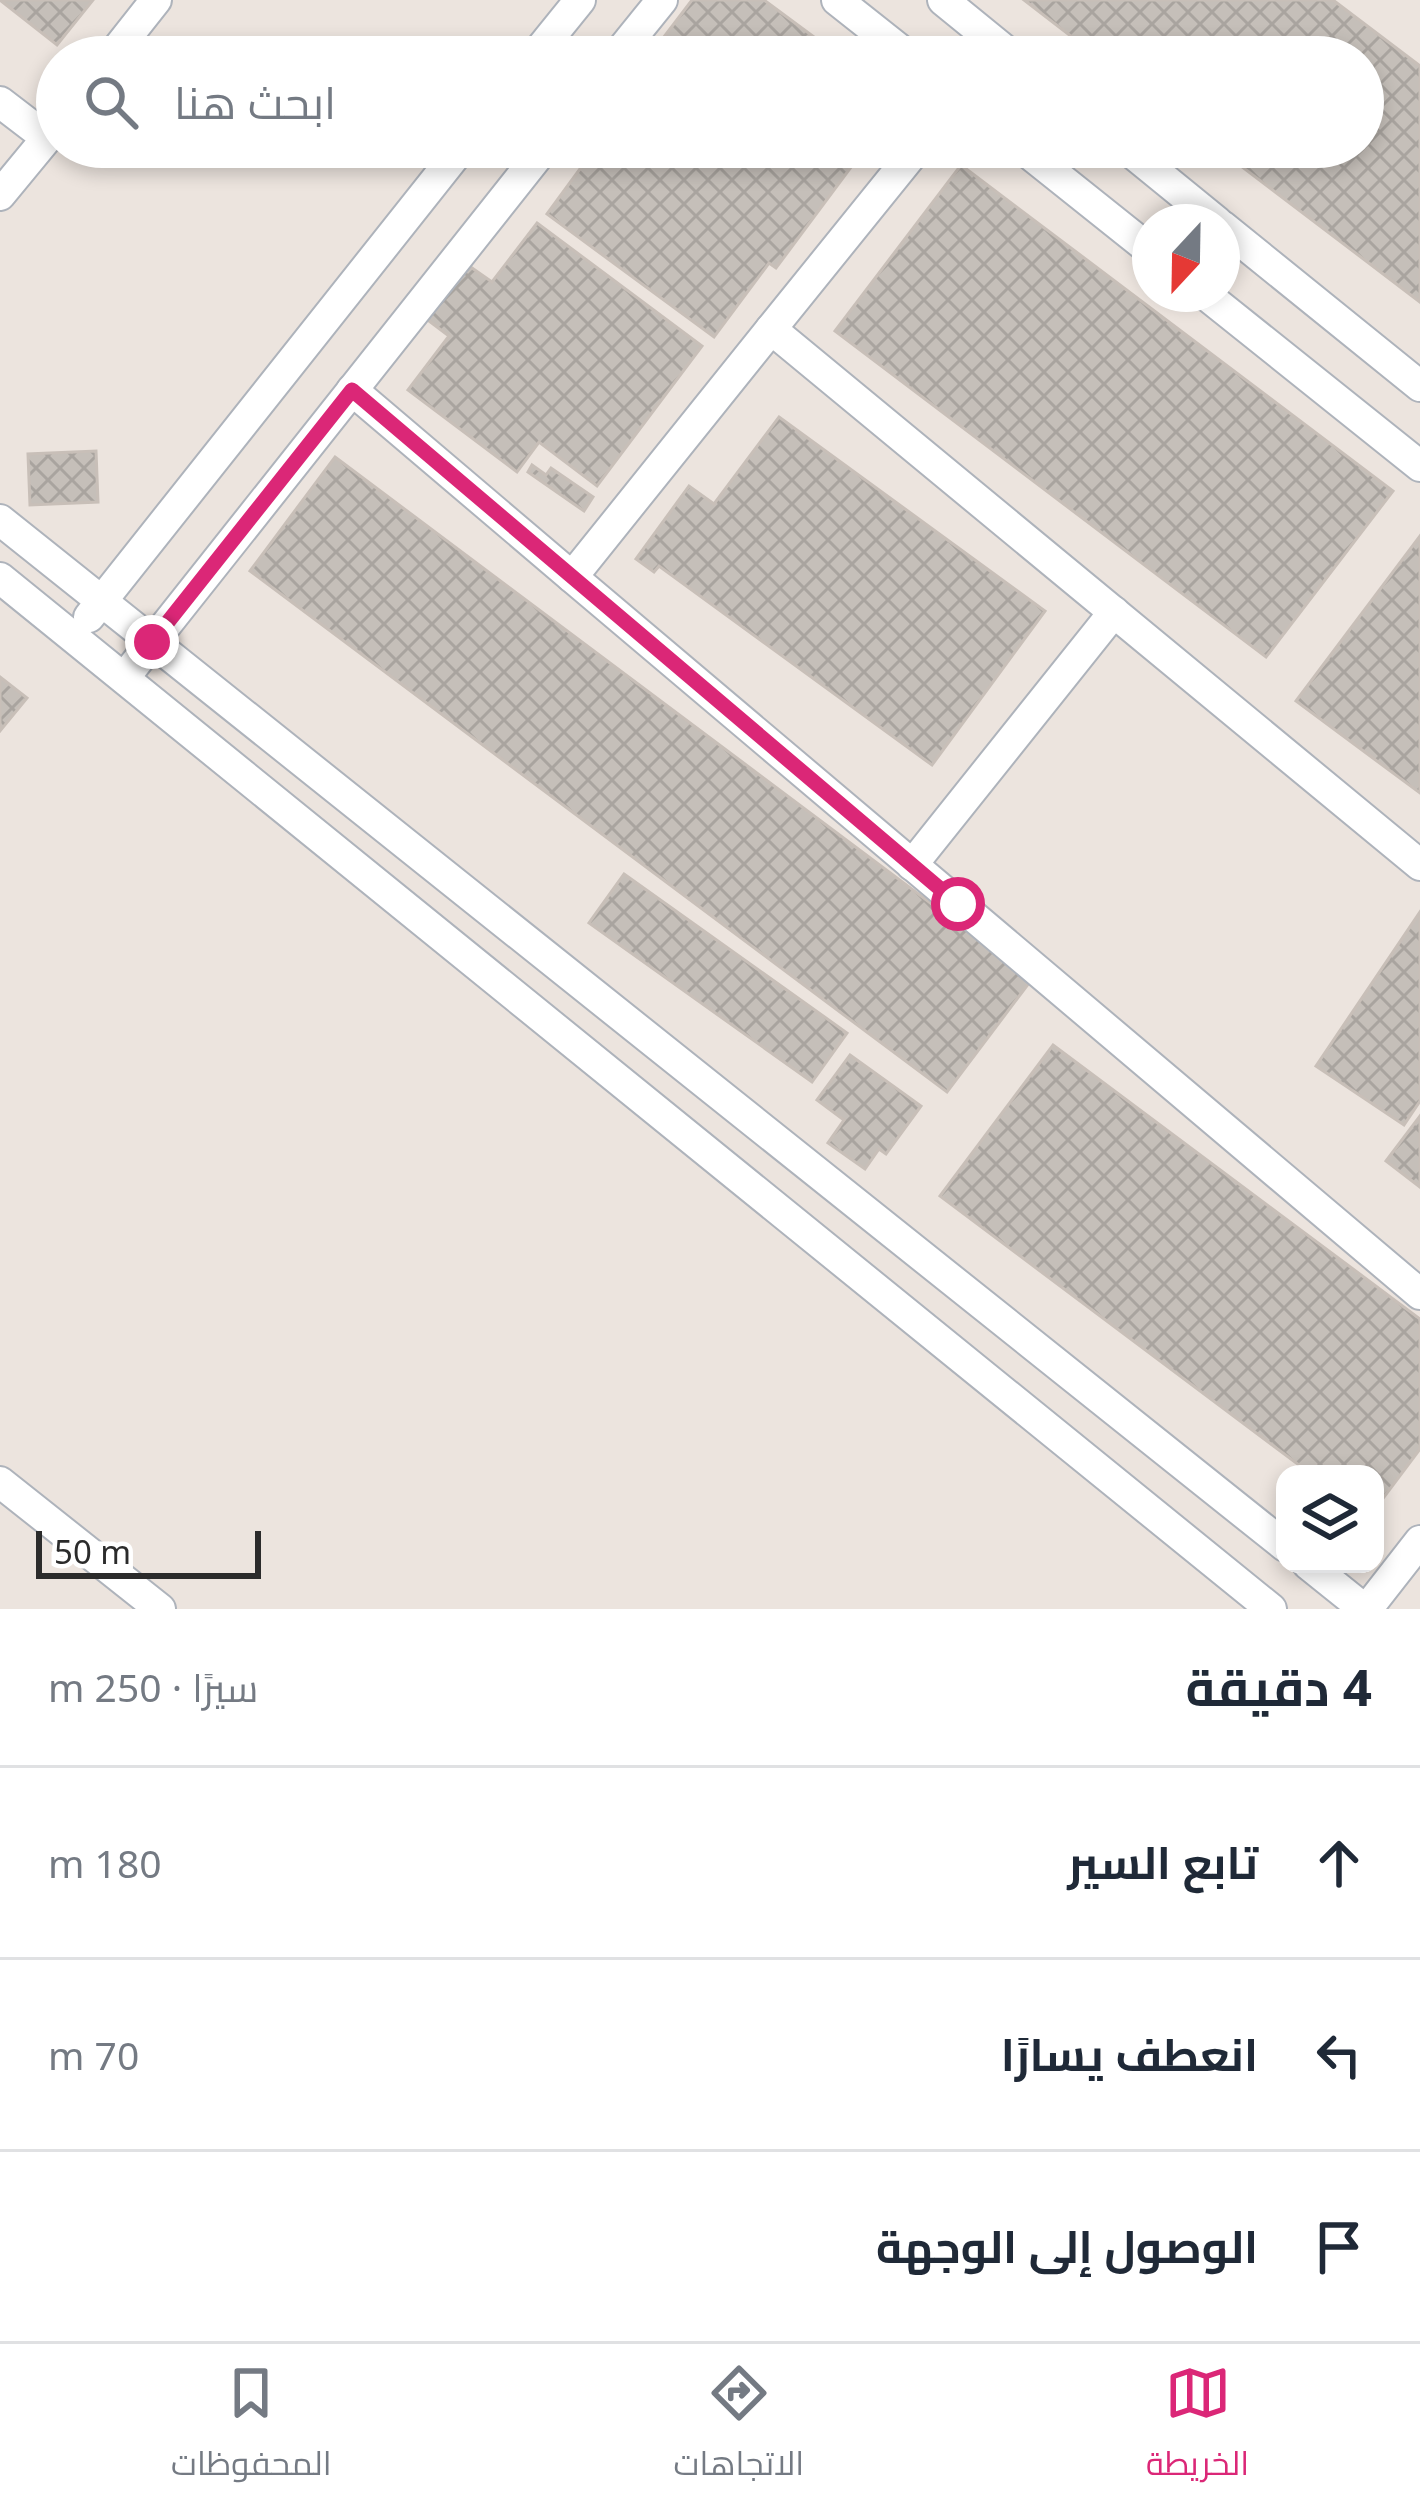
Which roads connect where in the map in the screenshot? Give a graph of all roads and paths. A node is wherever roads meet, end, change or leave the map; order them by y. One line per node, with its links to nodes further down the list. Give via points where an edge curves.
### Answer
1 (156, 0): 6 (street)
2 (580, 0): 7 (street)
3 (662, 0): 8 (street)
4 (838, 0): 9 (street)
5 (943, 0): 10 (street)
6 (128, 36)
7 (551, 36)
8 (633, 36)
9 (883, 36)
10 (987, 36)
11 (0, 102): 12 (street)
12 (36, 122)
13 (36, 151): 19 (street)
14 (445, 168): 31 (street)
15 (528, 168): 26 (street)
16 (900, 168): 24 (street)
17 (1047, 168): 21 (street)
18 (1150, 168): 20 (street)
19 (0, 195)
20 (1195, 204)
21 (1132, 236)
22 (1240, 240): 25 (street)
23 (1228, 312): 27 (street)
24 (770, 329): 29 (street); 32 (street)
25 (1420, 386)
26 (352, 390): 29 (street); 34 (street)
27 (1420, 466)
28 (0, 520): 31 (street)
29 (572, 577): 36 (street)
30 (0, 578): 33 (street)
31 (101, 601): 33 (street); 34 (street)
32 (1114, 612): 36 (street); 37 (street)
33 (74, 637): 35 (street)
34 (152, 642): 35 (street); 40 (street)
35 (124, 678): 44 (street)
36 (912, 865): 38 (street)
37 (1420, 865)
38 (1420, 1294)
39 (0, 1482): 43 (street)
40 (1276, 1539)
41 (1420, 1540): 45 (street)
42 (1319, 1573): 45 (street)
43 (160, 1609)
44 (1271, 1609)
45 (1365, 1609)

